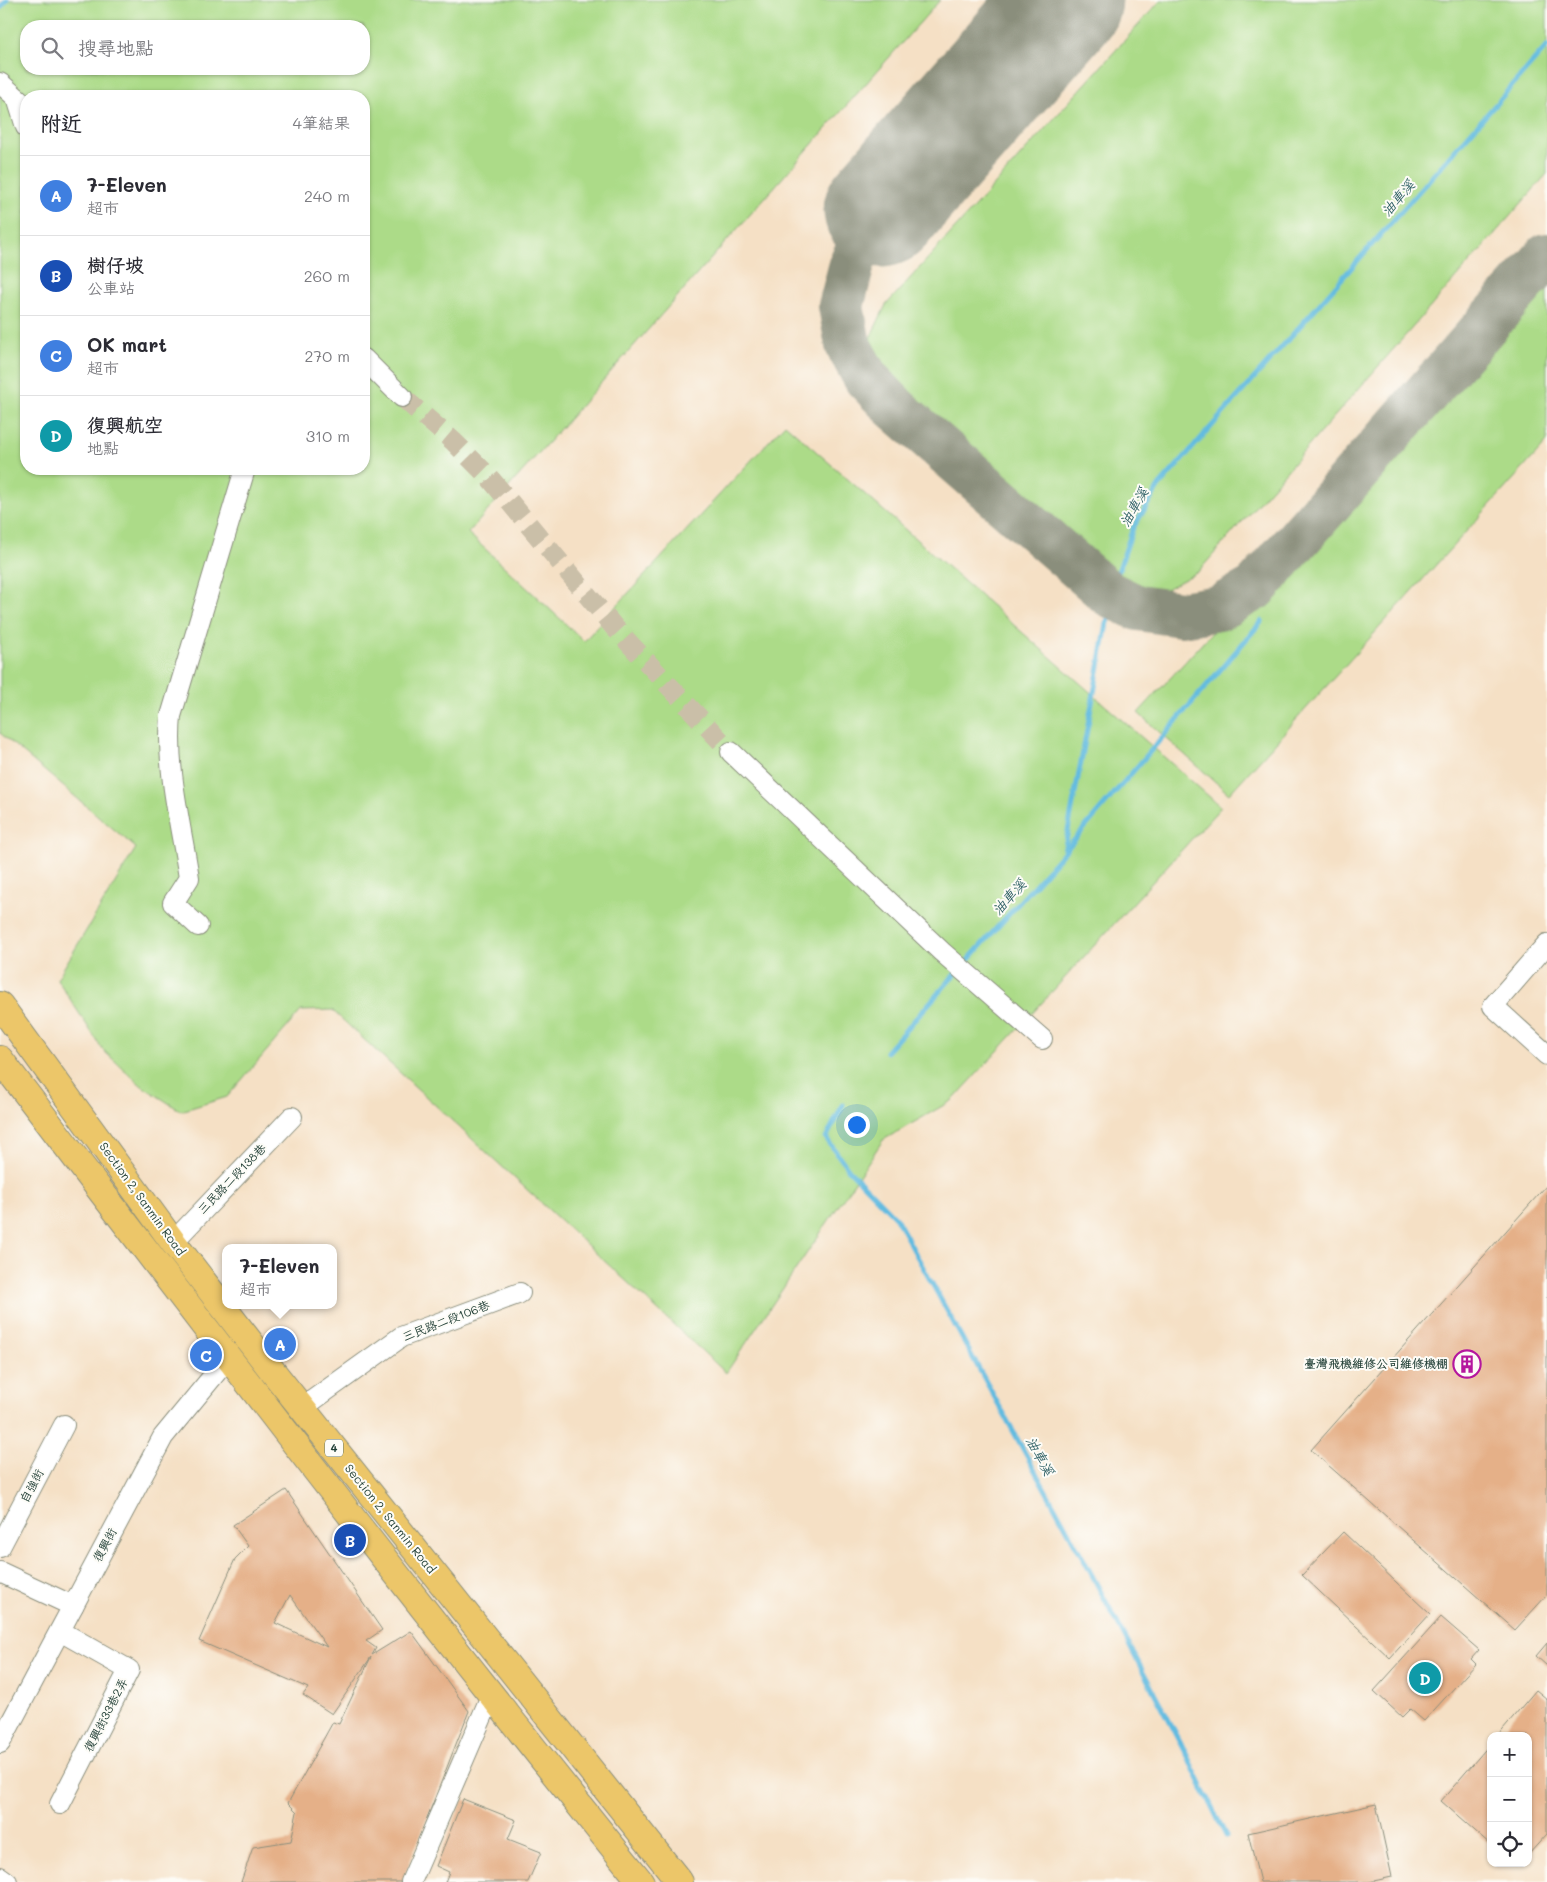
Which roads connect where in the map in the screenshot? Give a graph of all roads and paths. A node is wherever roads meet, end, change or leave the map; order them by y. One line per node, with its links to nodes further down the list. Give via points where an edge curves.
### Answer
1 (0, 83): 2 (lane)
2 (20, 100)
3 (370, 365): 4 (lane)
4 (402, 397)
5 (243, 475): 7 (lane, via 171,716 171,764 189,878 173,903)
6 (731, 752): 10 (lane, via 942,952)
7 (198, 926)
8 (1547, 944): 11 (lane, via 1493,1006)
9 (0, 1005): 14 (main road, Section 2, Sanmin Road / 4)
10 (1042, 1039)
11 (1547, 1055)
12 (0, 1059): 18 (main road, 4)
13 (292, 1117): 14 (lane, 三民路二段138巷)
14 (173, 1242): 16 (main road, Section 2, Sanmin Road / 4)
15 (520, 1293): 19 (lane, 三民路二段106巷, via 401,1337)
16 (222, 1305)
17 (225, 1309): 19 (main road, Section 2, Sanmin Road / 4)
18 (228, 1358): 23 (lane, 復興街, via 163,1437); 25 (main road, 4)
19 (302, 1408): 32 (main road, Section 2, Sanmin Road / 4)
20 (64, 1425): 21 (lane, 自強街)
21 (0, 1547)
22 (0, 1572): 23 (lane)
23 (73, 1606): 24 (lane, 復興街)
24 (60, 1631): 26 (lane, 復興街); 27 (lane, 復興街33巷2弄, via 129,1670)
25 (490, 1696): 30 (lane); 31 (main road, 4)
26 (0, 1743)
27 (60, 1804)
28 (0, 1877): 29 (lane)
29 (7, 1882)
30 (412, 1882)
31 (641, 1882)
32 (680, 1882)

